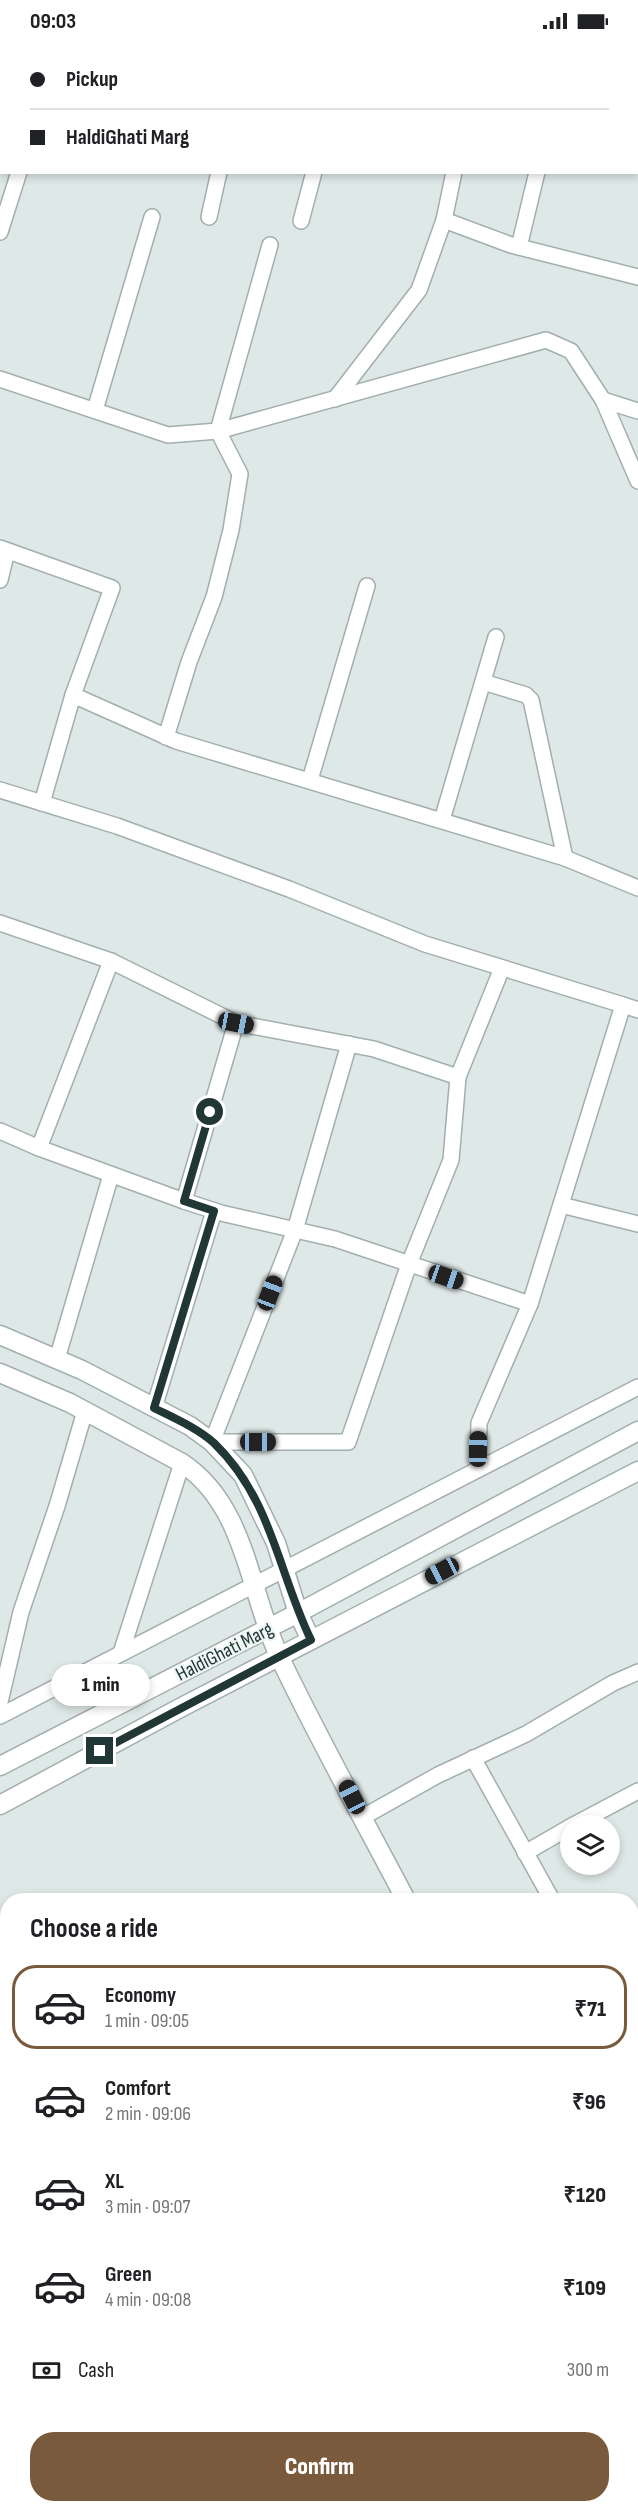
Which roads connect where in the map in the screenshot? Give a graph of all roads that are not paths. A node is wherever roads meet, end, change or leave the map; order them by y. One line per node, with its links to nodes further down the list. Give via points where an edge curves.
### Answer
1 (18, 174): 10 (street)
2 (219, 174): 7 (street)
3 (313, 174): 8 (street)
4 (454, 174): 9 (street)
5 (537, 174): 12 (street)
6 (152, 217): 17 (street)
7 (209, 217)
8 (301, 220)
9 (444, 220): 12 (street); 15 (street, via 419,290)
10 (0, 232)
11 (270, 245): 19 (street)
12 (519, 247): 13 (street)
13 (638, 277)
14 (0, 380): 17 (street)
15 (335, 399): 16 (street, via 546,340 571,351); 19 (street)
16 (603, 400): 18 (street); 20 (street)
17 (95, 410): 19 (street, via 168,435)
18 (638, 411)
19 (218, 431): 27 (street, via 240,474 237,496 214,597)
20 (638, 481)
21 (4, 549): 22 (street); 26 (street, via 112,588)
22 (0, 580)
23 (367, 586): 28 (street)
24 (496, 637): 25 (street)
25 (483, 682): 31 (street); 32 (street, via 531,700)
26 (73, 695): 27 (street); 30 (street)
27 (166, 737): 28 (street)
28 (310, 780): 31 (street)
29 (0, 790): 30 (street)
30 (42, 803): 36 (street, via 117,826 425,944)
31 (442, 820): 32 (street)
32 (565, 858): 33 (street)
33 (638, 888)
34 (0, 923): 35 (street)
35 (111, 961): 39 (street); 43 (street)
36 (502, 968): 37 (street); 41 (street)
37 (623, 1005): 38 (street); 46 (street)
38 (638, 1010)
39 (236, 1023): 40 (street); 45 (street)
40 (349, 1044): 41 (street); 49 (street)
41 (458, 1077): 50 (street, via 452,1160)
42 (0, 1131): 43 (street)
43 (39, 1148): 44 (street)
44 (111, 1175): 45 (street); 53 (street)
45 (184, 1201): 47 (street)
46 (561, 1205): 48 (street); 51 (street)
47 (214, 1211): 49 (street); 56 (street)
48 (638, 1224)
49 (295, 1230): 50 (street); 59 (street)
50 (409, 1264): 51 (street); 59 (street, via 348,1442)
51 (530, 1304): 61 (street, via 479,1423)
52 (0, 1335): 53 (street)
53 (57, 1359): 56 (street)
54 (0, 1373): 57 (street)
55 (638, 1388): 61 (street)
56 (154, 1408): 59 (street)
57 (85, 1411): 60 (street); 71 (street, via 21,1612)
58 (638, 1431): 65 (street, HaldiGhati Marg)
59 (213, 1442): 63 (street, via 243,1475 276,1543)
60 (182, 1463): 64 (street, via 218,1497); 68 (street)
61 (478, 1468): 63 (street)
62 (638, 1471): 67 (street, HaldiGhati Marg)
63 (284, 1569): 64 (street); 65 (street)
64 (254, 1584): 66 (street); 68 (street)
65 (297, 1613): 66 (street, HaldiGhati Marg); 67 (street)
66 (268, 1628): 69 (street); 74 (street, HaldiGhati Marg)
67 (311, 1640): 69 (street, HaldiGhati Marg)
68 (121, 1653): 72 (street)
69 (279, 1656): 76 (street, HaldiGhati Marg); 78 (street)
70 (638, 1672): 73 (street, via 526,1734)
71 (0, 1702)
72 (0, 1716)
73 (473, 1758): 78 (street); 80 (street)
74 (0, 1766)
75 (638, 1791): 77 (street)
76 (0, 1805)
77 (592, 1815)
78 (363, 1817): 81 (street)
79 (560, 1832): 80 (street)
80 (525, 1852): 82 (street)
81 (402, 1893)
82 (548, 1893)

